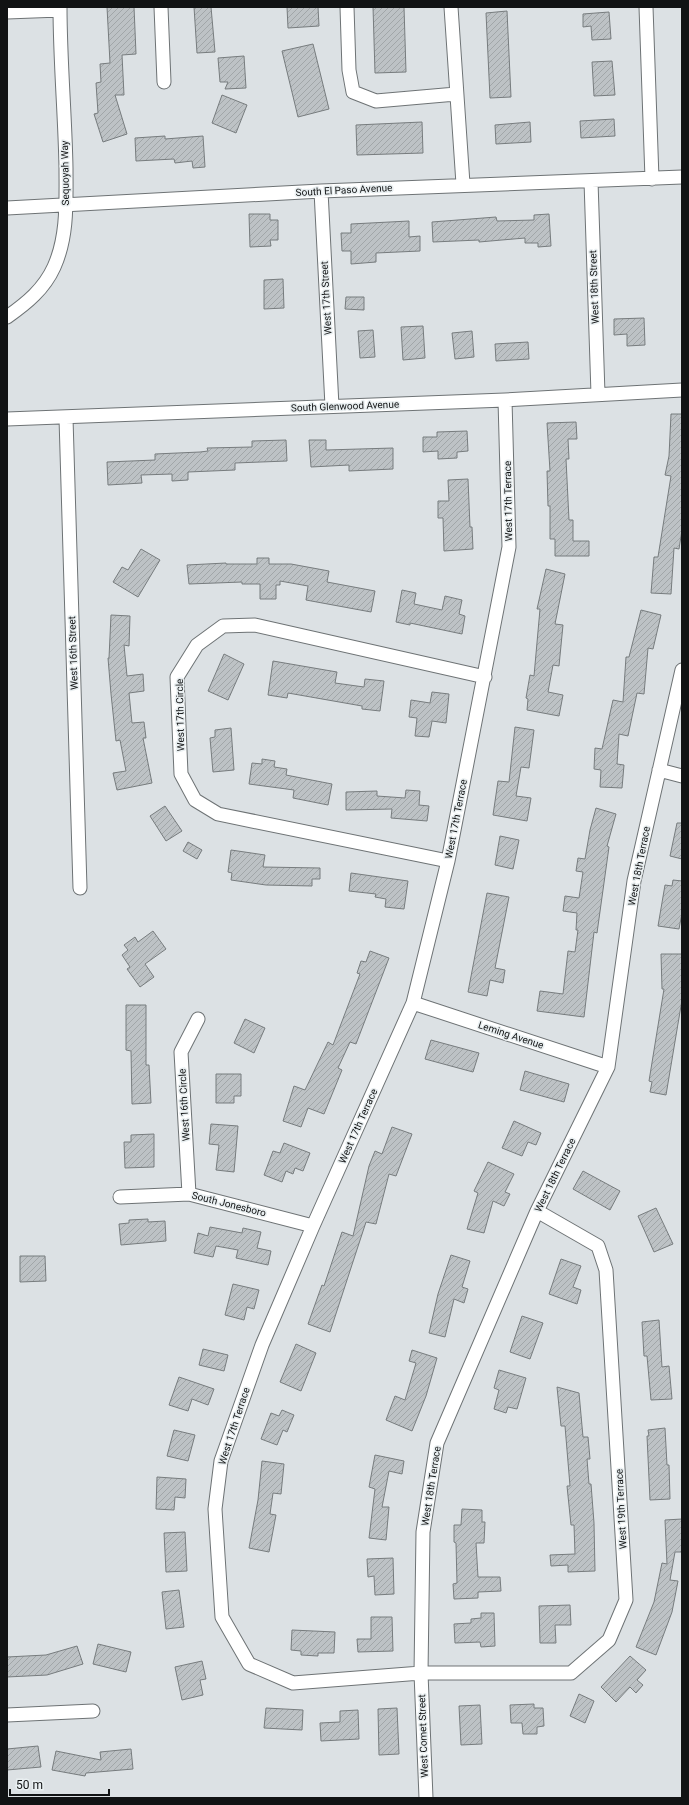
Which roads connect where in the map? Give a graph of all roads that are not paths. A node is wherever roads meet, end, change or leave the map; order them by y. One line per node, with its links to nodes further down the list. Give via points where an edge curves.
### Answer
1 (161, 7): 7 (street)
2 (347, 7): 8 (street, via 349,70 353,92 376,101)
3 (451, 7): 8 (street)
4 (646, 7): 10 (street)
5 (60, 8): 6 (street); 14 (street, Sequoyah Way)
6 (7, 12)
7 (164, 82)
8 (456, 94): 12 (street)
9 (682, 177): 10 (street, South El Paso Avenue)
10 (652, 179): 11 (street, South El Paso Avenue)
11 (590, 181): 12 (street, South El Paso Avenue); 18 (street, West 18th Street)
12 (463, 184): 13 (street, South El Paso Avenue)
13 (321, 191): 14 (street, South El Paso Avenue); 20 (street, West 17th Street)
14 (66, 204): 15 (street, South El Paso Avenue); 16 (street, Sequoyah Way, via 64,237 54,267 43,286 26,304)
15 (7, 208)
16 (7, 317)
17 (682, 390): 18 (street, South Glenwood Avenue)
18 (598, 394): 19 (street, South Glenwood Avenue)
19 (505, 400): 20 (street, South Glenwood Avenue); 24 (street, West 17th Terrace, via 509,547)
20 (332, 406): 21 (street, South Glenwood Avenue)
21 (66, 418): 22 (street, South Glenwood Avenue); 28 (street, West 16th Street)
22 (7, 420)
23 (682, 670): 25 (street, West 18th Terrace)
24 (485, 677): 27 (street, West 17th Terrace); 27 (street, West 17th Circle, via 255,625 223,626 197,645 177,677 181,774 195,800 218,814)
25 (659, 770): 26 (street); 31 (street, West 18th Terrace, via 634,881)
26 (682, 776)
27 (448, 862): 29 (street, West 17th Terrace)
28 (80, 888)
29 (413, 1003): 31 (street, Leming Avenue); 35 (street, West 17th Terrace)
30 (198, 1019): 32 (street, West 16th Circle, via 181,1052)
31 (608, 1067): 34 (street, West 18th Terrace)
32 (189, 1194): 33 (street, South Jonesboro); 35 (street, South Jonesboro)
33 (120, 1197)
34 (537, 1211): 36 (street, West 18th Terrace, via 437,1442 423,1532); 36 (street, West 19th Terrace, via 598,1246 606,1270 626,1600 609,1640 571,1672)
35 (313, 1226): 36 (street, West 17th Terrace, via 262,1345 221,1461 215,1509 222,1617 249,1664 293,1683)
36 (421, 1674): 39 (street, West Comet Street)
37 (93, 1711): 38 (street)
38 (7, 1715)
39 (426, 1798)

